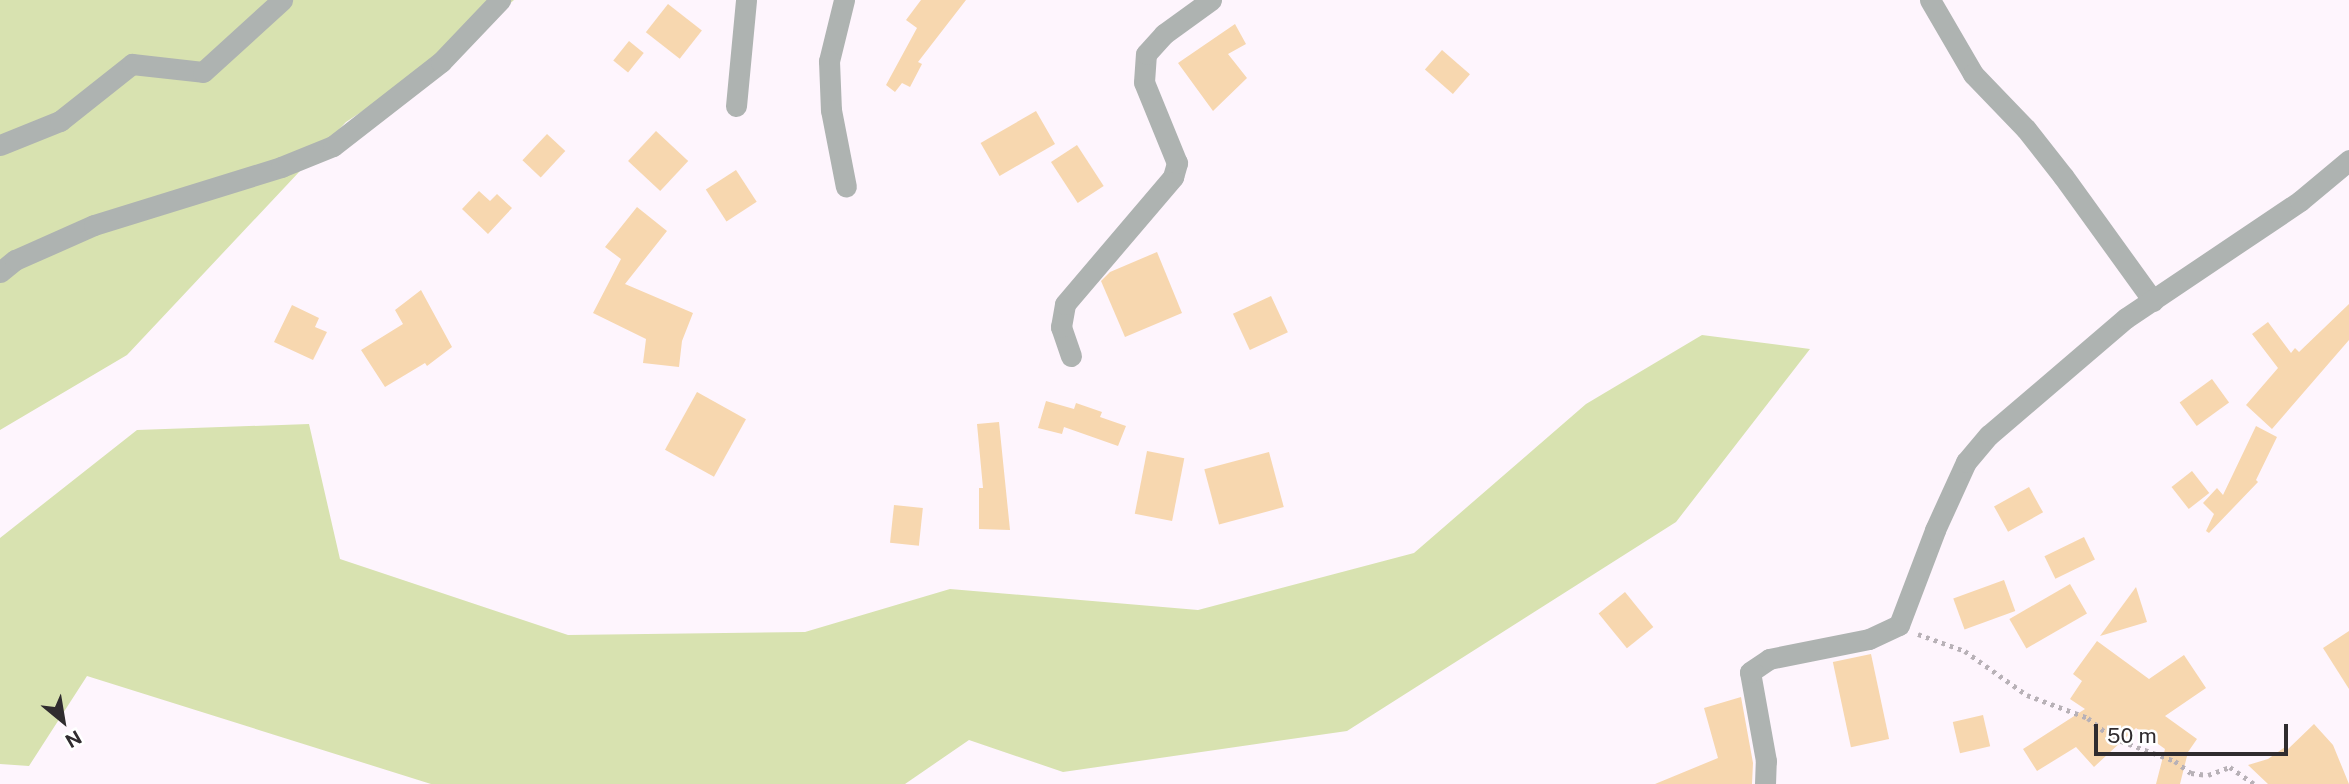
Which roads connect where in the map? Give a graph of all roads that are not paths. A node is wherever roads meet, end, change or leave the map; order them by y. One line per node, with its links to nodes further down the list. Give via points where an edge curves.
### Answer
1 (282, 0): 8 (street, via 203,72 132,64 60,121)
2 (500, 0): 11 (street, via 441,62 333,146 281,167 94,225 15,260)
3 (746, 0): 7 (street)
4 (844, 0): 10 (street, via 829,61 831,110)
5 (1212, 0): 13 (street, via 1164,34 1146,54 1144,82 1177,163 1173,177 1065,304 1061,327)
6 (1930, 0): 12 (street, via 1973,74 2026,129)
7 (736, 106)
8 (0, 145)
9 (2349, 160): 12 (street, via 2300,201)
10 (846, 187)
11 (0, 272)
12 (2153, 300): 14 (street, via 2028,399 1966,462 1899,625 1869,639 1769,659 1750,672 1766,761)
13 (1071, 356)
14 (1765, 784)

